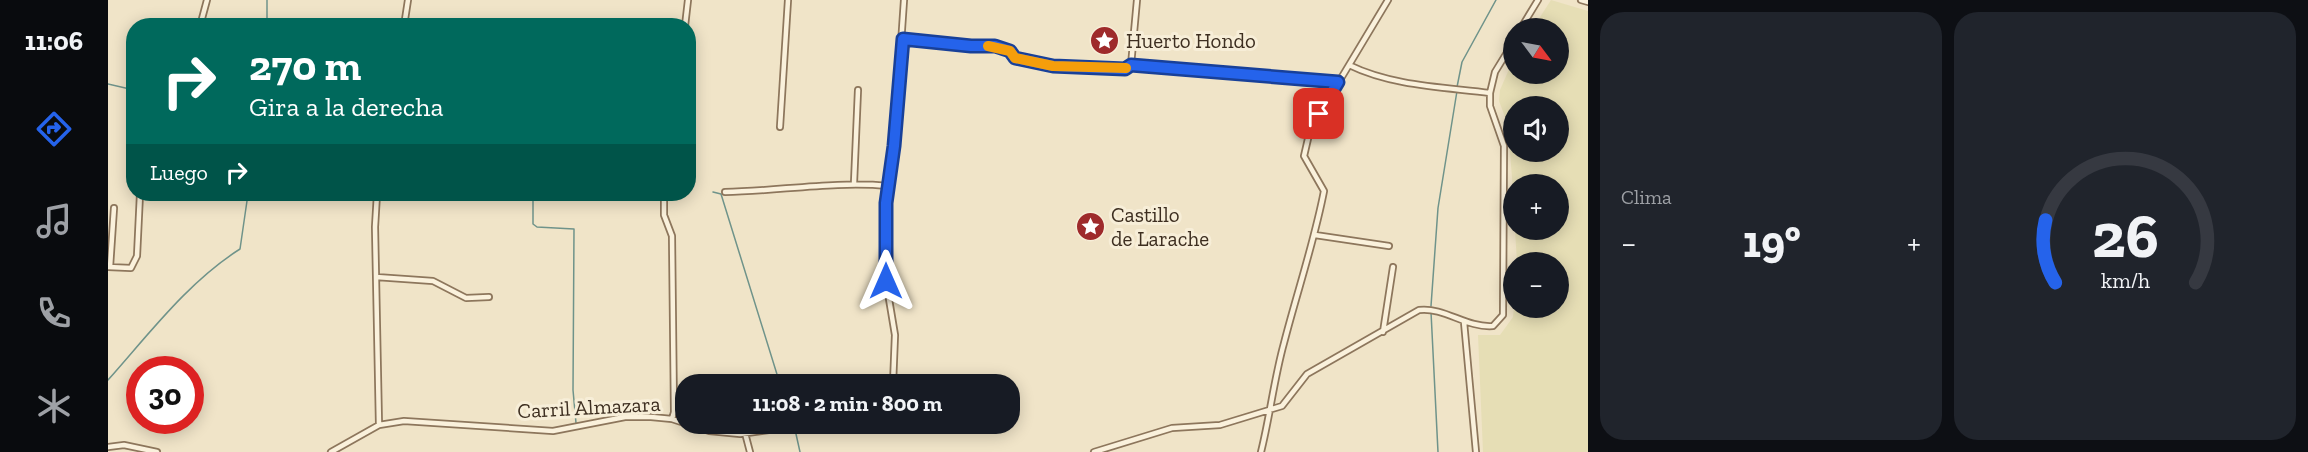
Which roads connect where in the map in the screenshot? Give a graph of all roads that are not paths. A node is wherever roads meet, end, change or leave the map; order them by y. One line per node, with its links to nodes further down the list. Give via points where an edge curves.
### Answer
1 (207, 0): 11 (street)
2 (408, 0): 12 (street)
3 (688, 0): 13 (street)
4 (788, 0): 22 (street)
5 (904, 0): 15 (street)
6 (1137, 0): 17 (street)
7 (1388, 0): 18 (street)
8 (1538, 0): 14 (street)
9 (1581, 0): 10 (street)
10 (1588, 2)
11 (202, 18)
12 (405, 18)
13 (686, 18)
14 (1527, 18)
15 (903, 39): 17 (street, via 995,46 1010,51 1015,58 1053,66 1125,69); 24 (street)
16 (1503, 59): 21 (street, via 1495,72)
17 (1131, 65): 19 (street)
18 (1349, 65): 19 (street); 21 (street, via 1414,85)
19 (1338, 82): 30 (street, via 1310,130 1304,156 1324,191)
20 (858, 90): 23 (street)
21 (1491, 93): 36 (street, via 1490,106 1504,146 1503,315 1493,326)
22 (780, 127)
23 (854, 183): 24 (street); 25 (street)
24 (888, 186): 38 (street, via 886,281 895,335)
25 (725, 192)
26 (140, 201): 32 (street, via 135,264 131,268)
27 (377, 201): 34 (street)
28 (664, 201): 40 (street, via 664,215 672,236)
29 (114, 208): 32 (street)
30 (1315, 235): 31 (street); 39 (street, via 1283,345)
31 (1389, 246)
32 (109, 267)
33 (1393, 267): 37 (street)
34 (376, 277): 35 (street, via 433,281 465,298); 42 (street)
35 (489, 297)
36 (1464, 322): 37 (street, via 1431,309 1419,310); 50 (street)
37 (1383, 332): 39 (street, via 1307,374 1282,406)
38 (893, 374)
39 (1272, 409): 48 (street, via 1220,424 1172,428); 49 (street)
40 (672, 419): 41 (street, Carril Almazara); 42 (street, Carril Almazara, via 625,417 553,430 404,421)
41 (675, 420)
42 (379, 425): 46 (street, Carril Almazara)
43 (745, 434): 47 (street)
44 (108, 447): 45 (street, via 124,445)
45 (157, 452)
46 (331, 452)
47 (750, 452)
48 (1094, 452)
49 (1261, 452)
50 (1476, 452)

